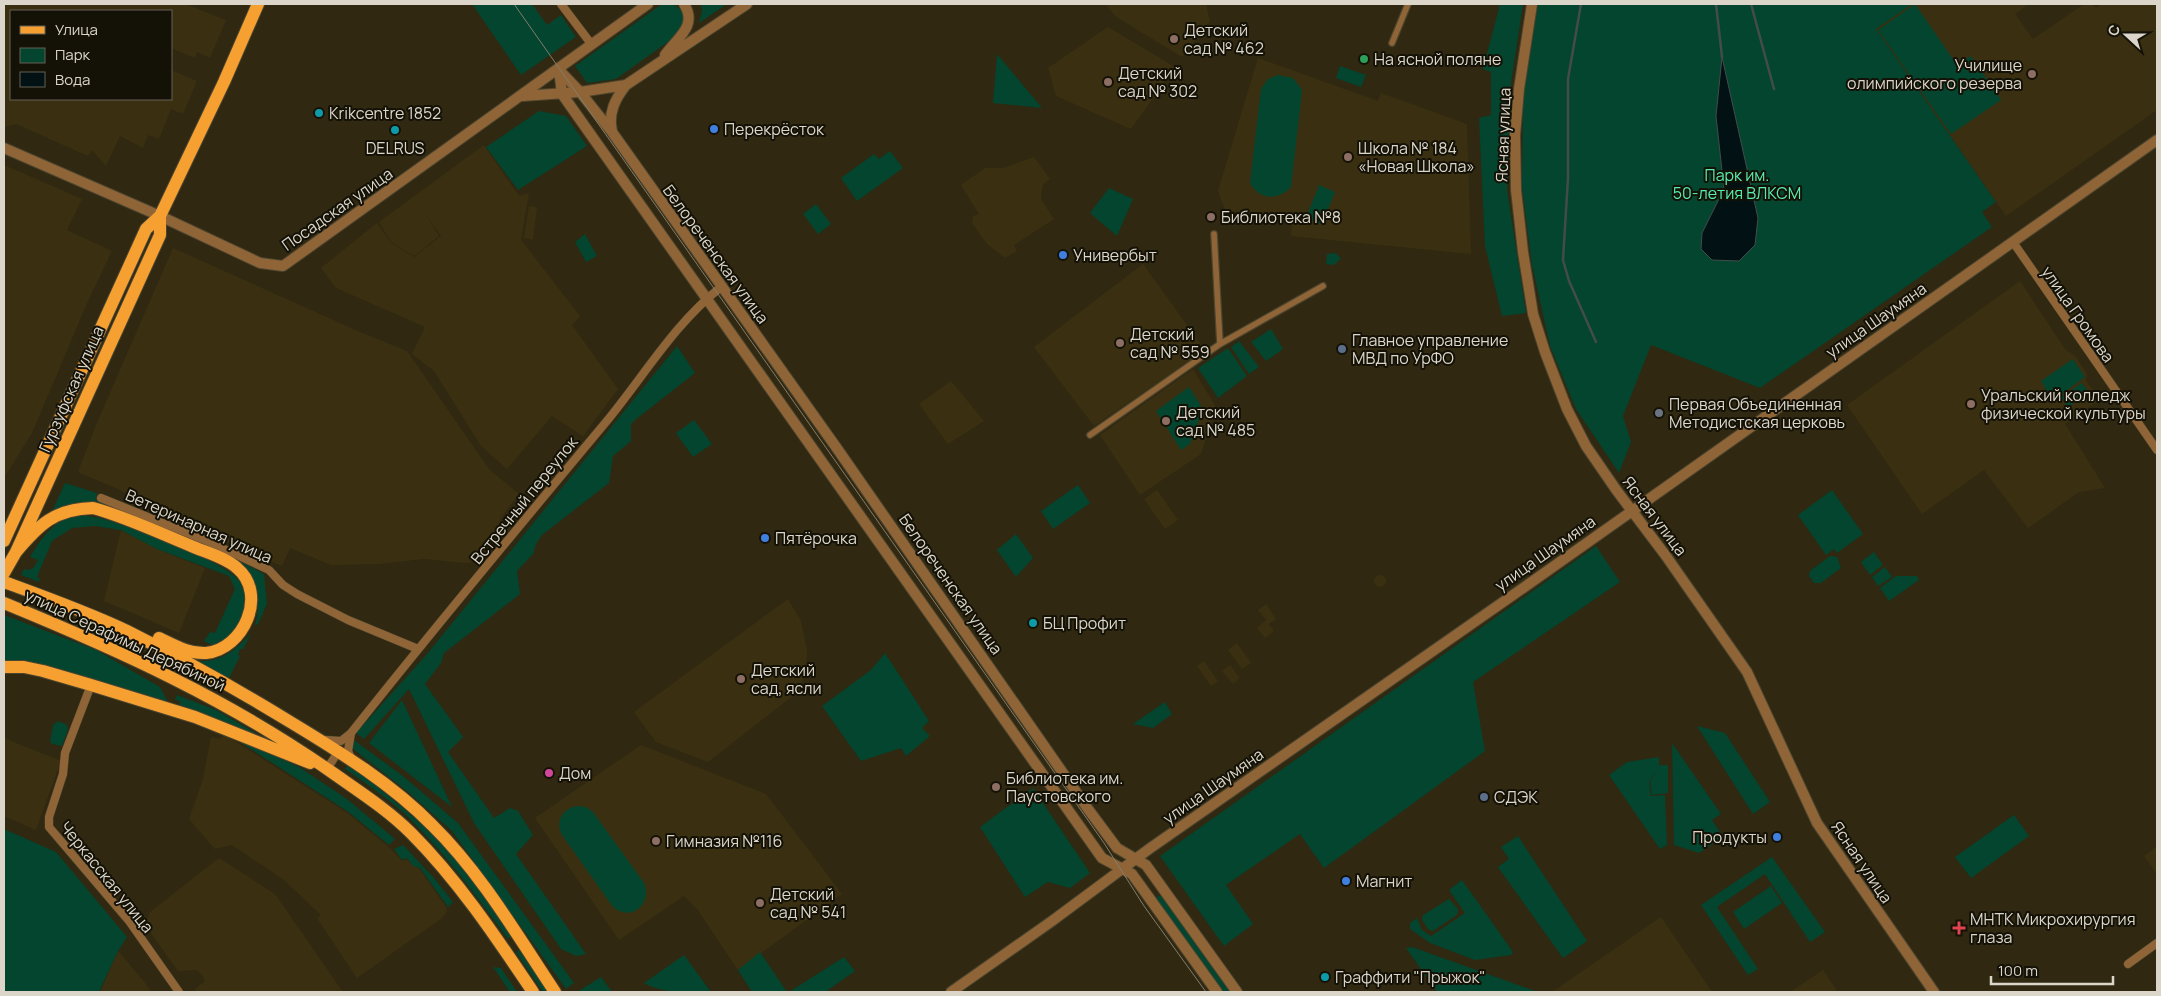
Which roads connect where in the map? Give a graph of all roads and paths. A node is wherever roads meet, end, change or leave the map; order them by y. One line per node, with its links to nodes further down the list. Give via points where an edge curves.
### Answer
1 (258, 4): 21 (main road, Гурзуфская улица)
2 (561, 4): 11 (street)
3 (648, 4): 9 (street, Посадская улица)
4 (654, 4): 9 (street, Посадская улица)
5 (684, 4): 12 (street, via 689,13 688,27)
6 (747, 4): 12 (street)
7 (1408, 4): 10 (street)
8 (1532, 4): 31 (street, Ясная улица, via 1519,89 1516,190 1533,314 1567,409 1586,446)
9 (629, 18): 11 (street, Посадская улица)
10 (1392, 42)
11 (592, 45): 13 (street, Посадская улица)
12 (657, 65): 14 (street)
13 (559, 70): 15 (street); 16 (street); 17 (street, Посадская улица)
14 (626, 85): 15 (street); 18 (street, via 612,110)
15 (580, 92): 16 (street); 18 (street)
16 (562, 94): 17 (street); 26 (street, Белореченская улица)
17 (522, 96): 21 (street, Посадская улица, via 283,266 260,263)
18 (612, 132): 25 (street, Белореченская улица)
19 (2157, 140): 23 (street, улица Шаумяна)
20 (4, 148): 21 (street, Посадская улица)
21 (160, 216): 32 (main road, Гурзуфская улица, via 146,229); 33 (main road, Гурзуфская улица, via 160,235)
22 (1214, 234): 27 (street)
23 (2013, 242): 29 (street, улица Громова); 31 (street, улица Шаумяна)
24 (1322, 286): 27 (street)
25 (721, 287): 26 (street, Встречный переулок); 46 (street, Белореченская улица, via 1005,687 1088,810 1117,848)
26 (707, 298): 38 (street, Встречный переулок, via 672,335 617,408); 47 (street, Белореченская улица, via 1102,858)
27 (1220, 344): 28 (street)
28 (1090, 435)
29 (2157, 450)
30 (101, 498): 38 (street, Ветеринарная улица, via 269,570 297,594 348,620)
31 (1632, 510): 46 (street, улица Шаумяна); 56 (street, Ясная улица, via 1747,672 1817,824)
32 (4, 541)
33 (16, 552): 34 (main road, Гурзуфская улица); 37 (main road, via 38,526 73,508 92,508 110,512 230,563 238,568 247,584 251,602 246,626 239,635 216,650 190,652 153,636)
34 (4, 573)
35 (9, 584): 37 (main road, улица Серафимы Дерябиной)
36 (4, 603): 45 (main road, улица Серафимы Дерябиной, via 87,638 217,700)
37 (125, 630): 42 (main road, улица Серафимы Дерябиной, via 208,672)
38 (418, 649): 41 (street, Встречный переулок)
39 (4, 667): 40 (main road, via 24,667)
40 (91, 685): 45 (main road, via 195,718); 50 (street, Черкасская улица, via 65,753 49,827 129,920)
41 (350, 733): 42 (street, via 340,741 332,742); 44 (street, via 348,751)
42 (314, 736): 43 (main road, улица Серафимы Дерябиной)
43 (338, 752): 44 (main road, улица Серафимы Дерябиной); 45 (street)
44 (355, 764): 52 (main road, улица Серафимы Дерябиной, via 432,824 464,860)
45 (326, 768): 51 (main road, улица Серафимы Дерябиной, via 410,832 448,874)
46 (1136, 859): 47 (street, улица Шаумяна); 55 (street, Белореченская улица, via 1146,866 1164,889)
47 (1124, 868): 53 (street, улица Шаумяна); 54 (street, Белореченская улица, via 1141,884)
48 (2157, 943): 49 (street)
49 (2128, 964)
50 (179, 992)
51 (533, 992)
52 (555, 992)
53 (951, 992)
54 (1217, 992)
55 (1237, 992)
56 (1934, 992)

